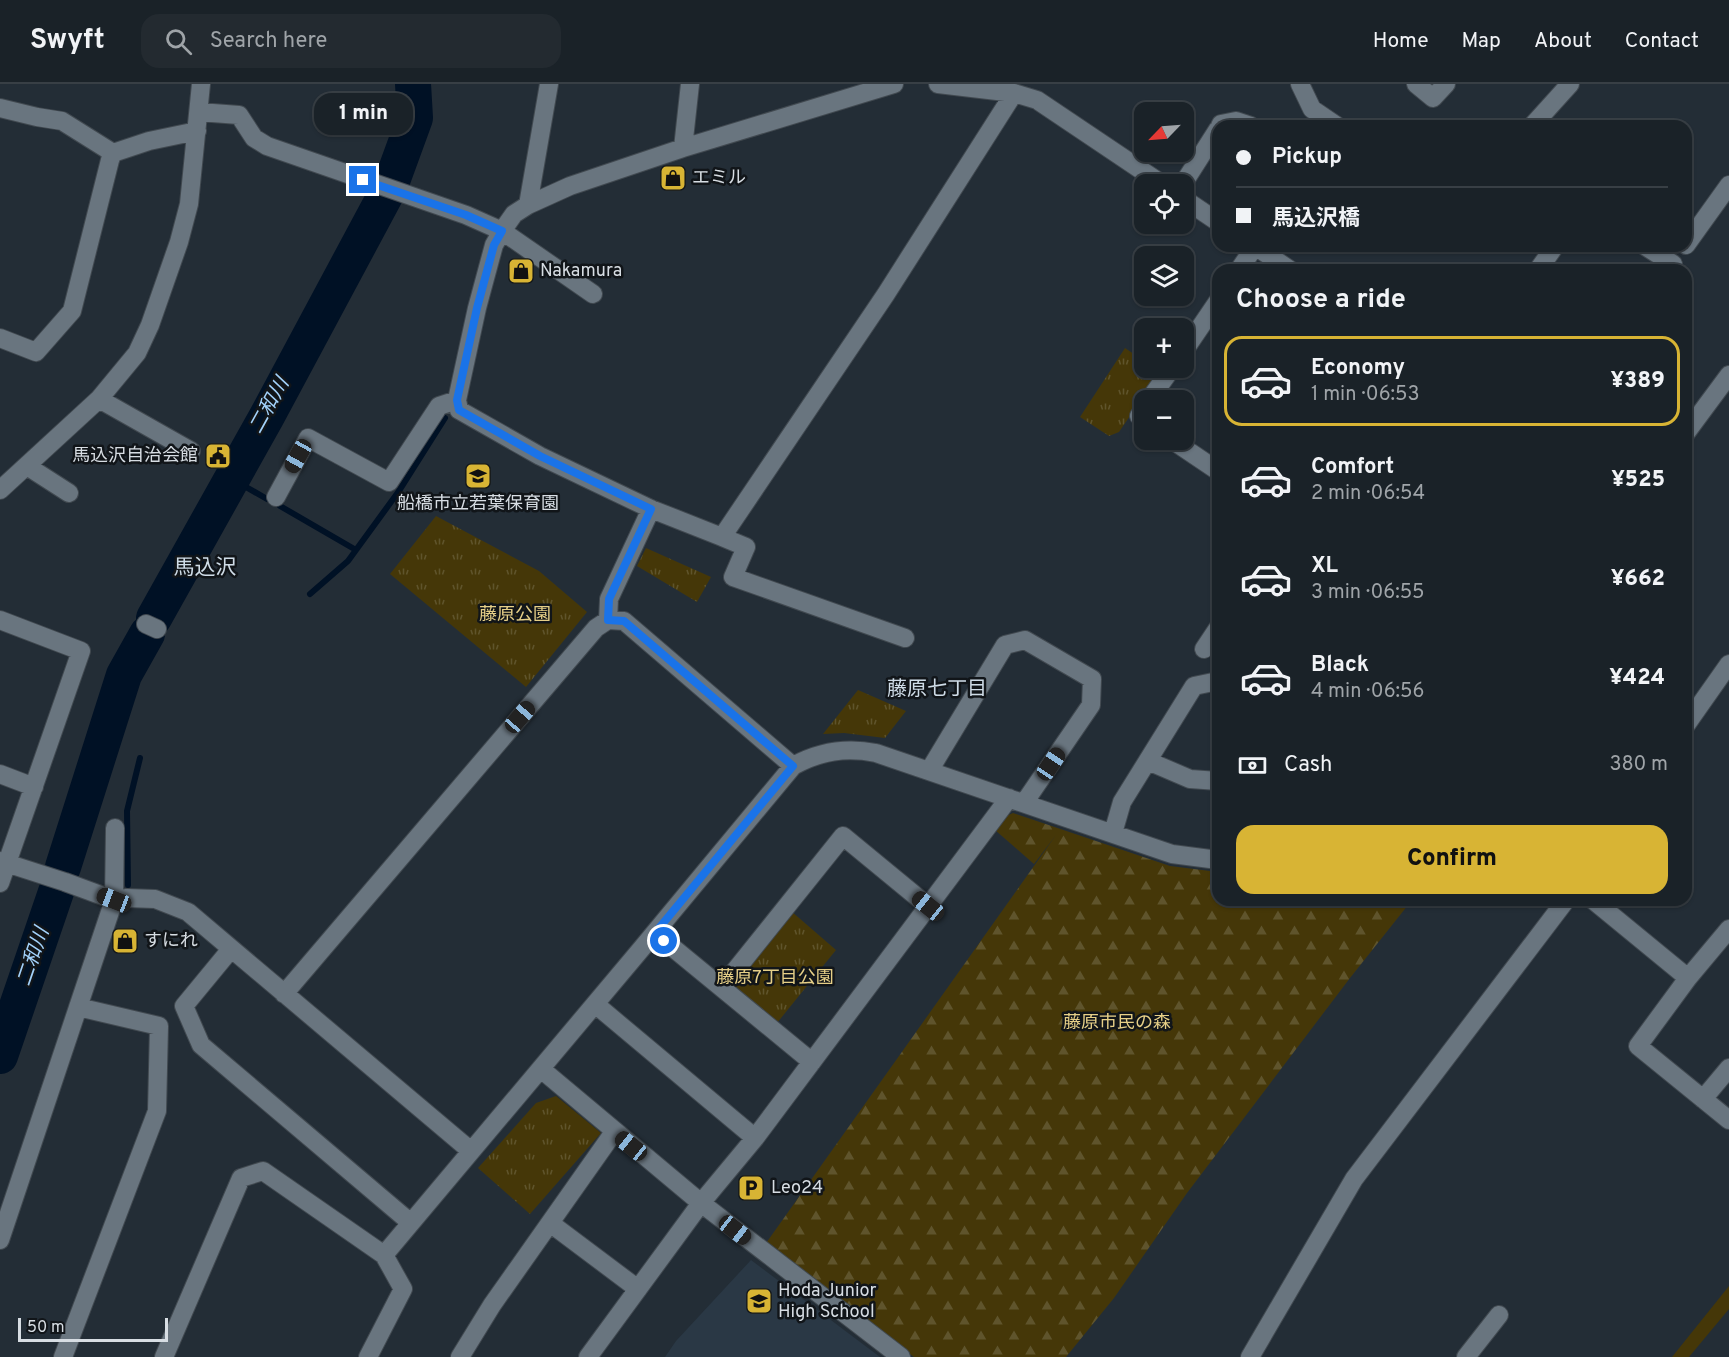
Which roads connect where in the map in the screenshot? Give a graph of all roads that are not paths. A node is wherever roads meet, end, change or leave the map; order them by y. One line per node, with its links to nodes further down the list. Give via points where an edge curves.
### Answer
1 (201, 84): 12 (street)
2 (549, 84): 22 (street)
3 (690, 84): 17 (street)
4 (894, 84): 17 (street)
5 (938, 84): 10 (street)
6 (1300, 84): 13 (street, via 1312,109)
7 (1416, 84): 8 (street, via 1433,98)
8 (1446, 84)
9 (1570, 84): 14 (street)
10 (1014, 93): 19 (street, via 1037,100); 49 (street, via 886,294)
11 (0, 108): 18 (street, via 62,121)
12 (200, 112): 15 (street); 25 (street, via 239,116 254,138 267,146)
13 (1328, 120)
14 (1537, 120)
15 (198, 131): 18 (street); 38 (street, via 189,204 150,325 137,353)
16 (1212, 139): 20 (street)
17 (683, 148): 22 (street, via 570,186)
18 (113, 153): 36 (street, via 72,311 36,352)
19 (1147, 174)
20 (1189, 174)
21 (1729, 185): 26 (street)
22 (528, 205): 25 (street, via 514,214)
23 (1194, 206): 24 (street)
24 (1212, 218)
25 (502, 231): 33 (street); 39 (street, via 494,245 477,308)
26 (1692, 237)
27 (1264, 252): 30 (street)
28 (1652, 252): 31 (street)
29 (1681, 252): 32 (street)
30 (1281, 264)
31 (1666, 264)
32 (1672, 264)
33 (593, 294)
34 (1212, 310): 35 (street)
35 (1194, 336)
36 (0, 338)
37 (1729, 375): 40 (street)
38 (99, 399): 42 (street); 43 (street)
39 (457, 400): 47 (street, via 439,406 389,482 308,438); 48 (street, via 459,410 540,456)
40 (1692, 425)
41 (1187, 450): 44 (street)
42 (191, 451)
43 (27, 466): 45 (street); 46 (street)
44 (1212, 467)
45 (0, 490)
46 (69, 493)
47 (276, 497)
48 (651, 509): 49 (street); 51 (street, via 609,599)
49 (722, 537): 53 (street, via 746,547 733,577)
50 (0, 620): 63 (street, via 81,651)
51 (608, 620): 59 (street, via 624,621); 79 (street, via 596,628)
52 (1212, 637): 54 (street)
53 (905, 638)
54 (1204, 649)
55 (1729, 664): 57 (street)
56 (1212, 682): 58 (street, via 1194,686)
57 (1692, 716)
58 (1148, 761): 62 (street, via 1190,779); 66 (street, via 1122,802)
59 (793, 766): 60 (street, via 825,752 847,749 876,753); 75 (street)
60 (929, 771): 64 (street); 64 (street, via 1005,645 1025,640 1092,679 1091,705)
61 (0, 774): 63 (street)
62 (1212, 781)
63 (34, 787): 68 (street)
64 (1016, 800): 66 (street); 71 (street)
65 (115, 828): 70 (street)
66 (1113, 833): 67 (street, via 1172,854)
67 (1212, 860)
68 (3, 862): 69 (street); 70 (street)
69 (0, 883)
70 (114, 900): 76 (street, via 155,899 188,912); 81 (street)
71 (928, 906): 78 (street, via 843,836); 82 (street)
72 (1561, 906): 103 (street, via 1354,1179)
73 (1600, 906): 77 (street)
74 (1729, 928): 77 (street)
75 (655, 933): 78 (street); 80 (street)
76 (231, 949): 79 (street); 91 (street, via 184,1006 201,1045)
77 (1688, 978): 85 (street, via 1638,1046)
78 (722, 987): 82 (street)
79 (284, 994): 89 (street)
80 (595, 1004): 84 (street); 88 (street)
81 (78, 1007): 93 (street); 97 (street, via 159,1026 157,1111)
82 (812, 1062): 88 (street)
83 (1729, 1068): 85 (street)
84 (540, 1069): 87 (street); 89 (street)
85 (1703, 1099): 86 (street)
86 (1729, 1120)
87 (614, 1132): 90 (street); 92 (street)
88 (755, 1138): 90 (street)
89 (471, 1151): 91 (street)
90 (701, 1203): 95 (street); 102 (street)
91 (411, 1223): 94 (street)
92 (550, 1223): 95 (street); 100 (street)
93 (0, 1240)
94 (384, 1255): 98 (street, via 263,1171 241,1178); 99 (street, via 403,1289)
95 (638, 1290): 101 (street)
96 (1499, 1315): 104 (street)
97 (63, 1357)
98 (165, 1357)
99 (368, 1357)
100 (460, 1357)
101 (588, 1357)
102 (901, 1357)
103 (1250, 1357)
104 (1466, 1357)

